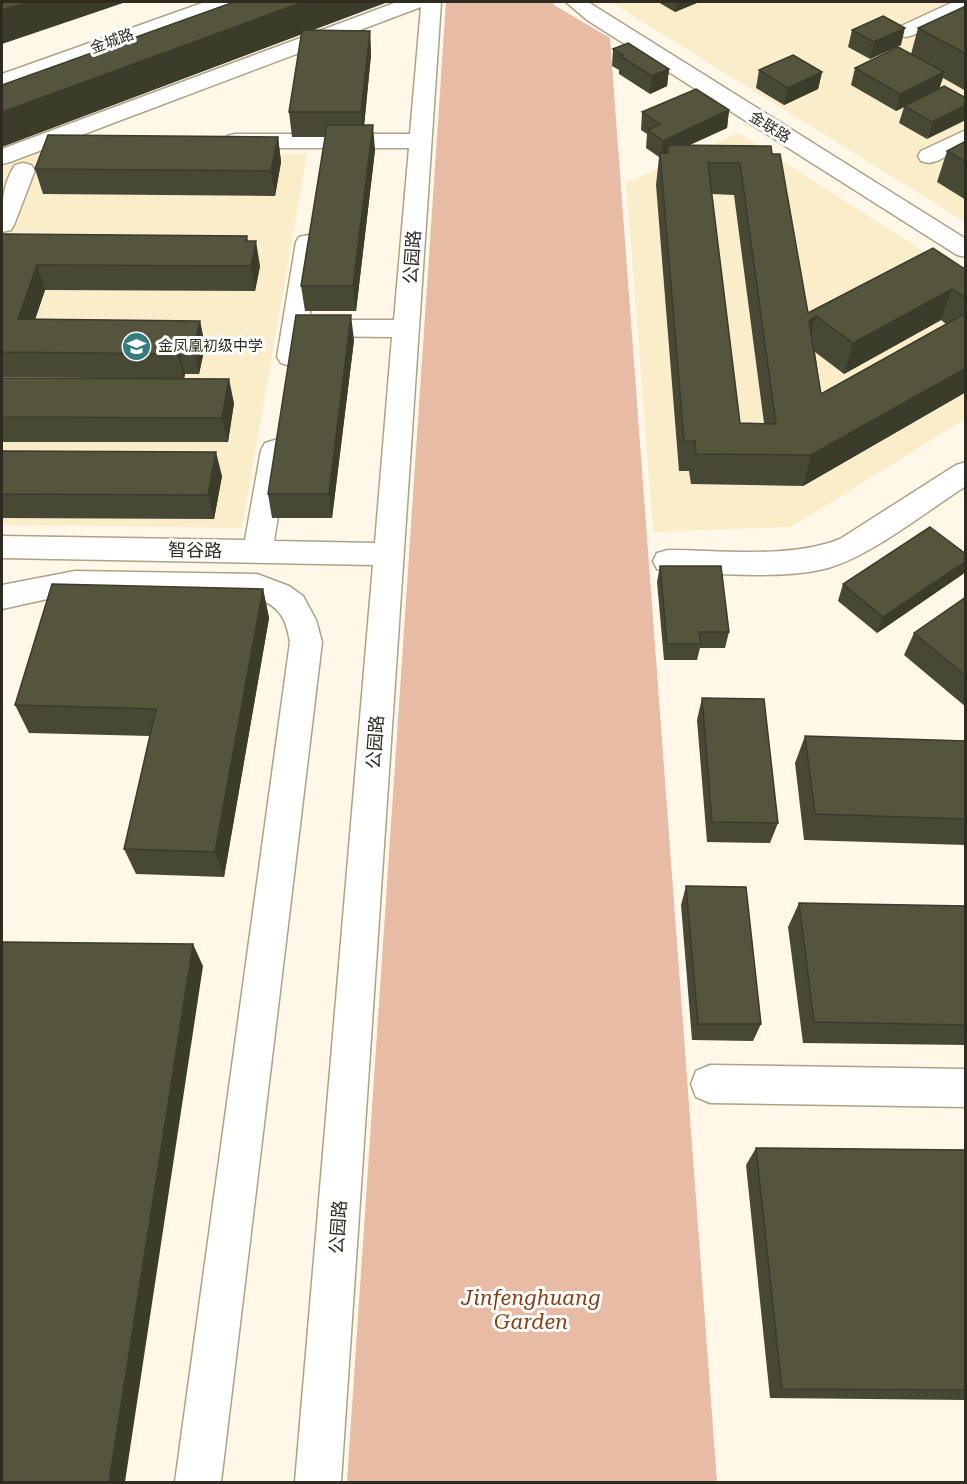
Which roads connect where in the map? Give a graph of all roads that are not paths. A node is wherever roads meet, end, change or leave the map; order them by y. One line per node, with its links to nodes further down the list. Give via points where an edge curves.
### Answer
1 (223, 2): 7 (street, 金城路)
2 (414, 2): 12 (street)
3 (431, 2): 10 (street, 公园路)
4 (576, 2): 16 (street, 金联路)
5 (966, 3): 6 (street)
6 (906, 32)
7 (2, 81)
8 (966, 137): 11 (street)
9 (218, 141): 10 (street, via 323,153)
10 (421, 141): 18 (street, 公园路)
11 (929, 156)
12 (2, 158)
13 (23, 170): 15 (street)
14 (311, 223): 17 (street)
15 (2, 225)
16 (966, 250)
17 (295, 328): 18 (street); 19 (street)
18 (406, 328): 24 (street, 公园路)
19 (285, 386)
20 (279, 422): 23 (street)
21 (966, 472): 25 (street, via 850,548 826,557 798,562)
22 (2, 547): 23 (street, 智谷路)
23 (258, 551): 24 (street, 智谷路)
24 (389, 554): 30 (street, 公园路)
25 (668, 561)
26 (2, 597): 29 (street, via 75,582 257,586 280,592 294,605 303,623 306,642)
27 (710, 1084): 28 (street)
28 (966, 1088)
29 (198, 1482)
30 (318, 1482)

